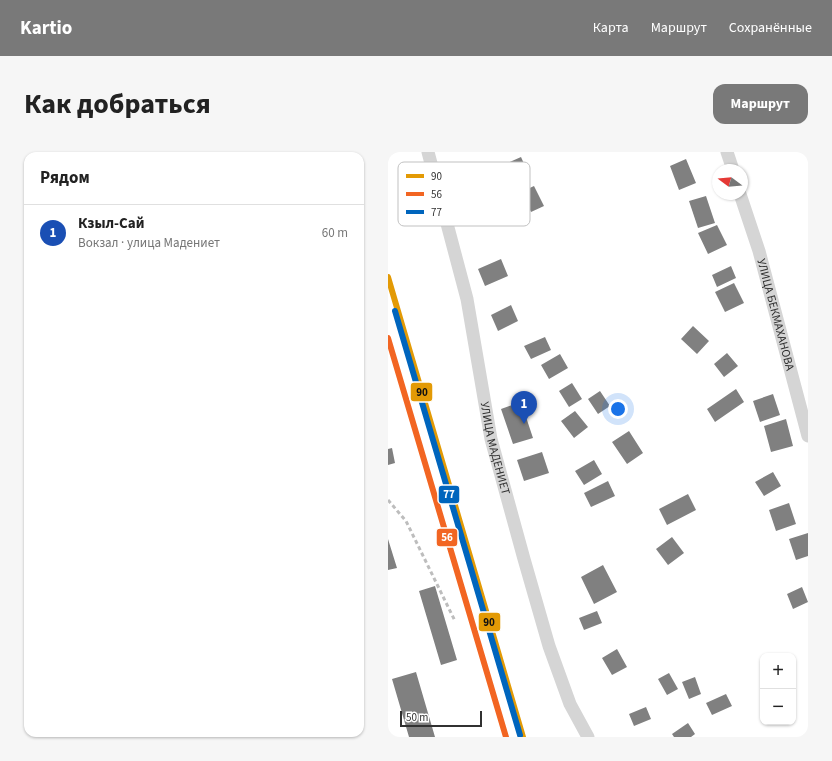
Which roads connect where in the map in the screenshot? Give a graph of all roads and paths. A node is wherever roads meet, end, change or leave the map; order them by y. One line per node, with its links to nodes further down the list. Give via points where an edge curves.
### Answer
1 (428, 152): 3 (street, УЛИЦА МАДЕНИЕТ)
2 (727, 152): 4 (street)
3 (431, 162)
4 (731, 164)
5 (742, 200): 7 (street, УЛИЦА БЕКМАХАНОВА, via 759,251)
6 (448, 226): 8 (street, УЛИЦА МАДЕНИЕТ, via 467,298 491,439 522,552 570,704)
7 (808, 436)
8 (588, 737)

